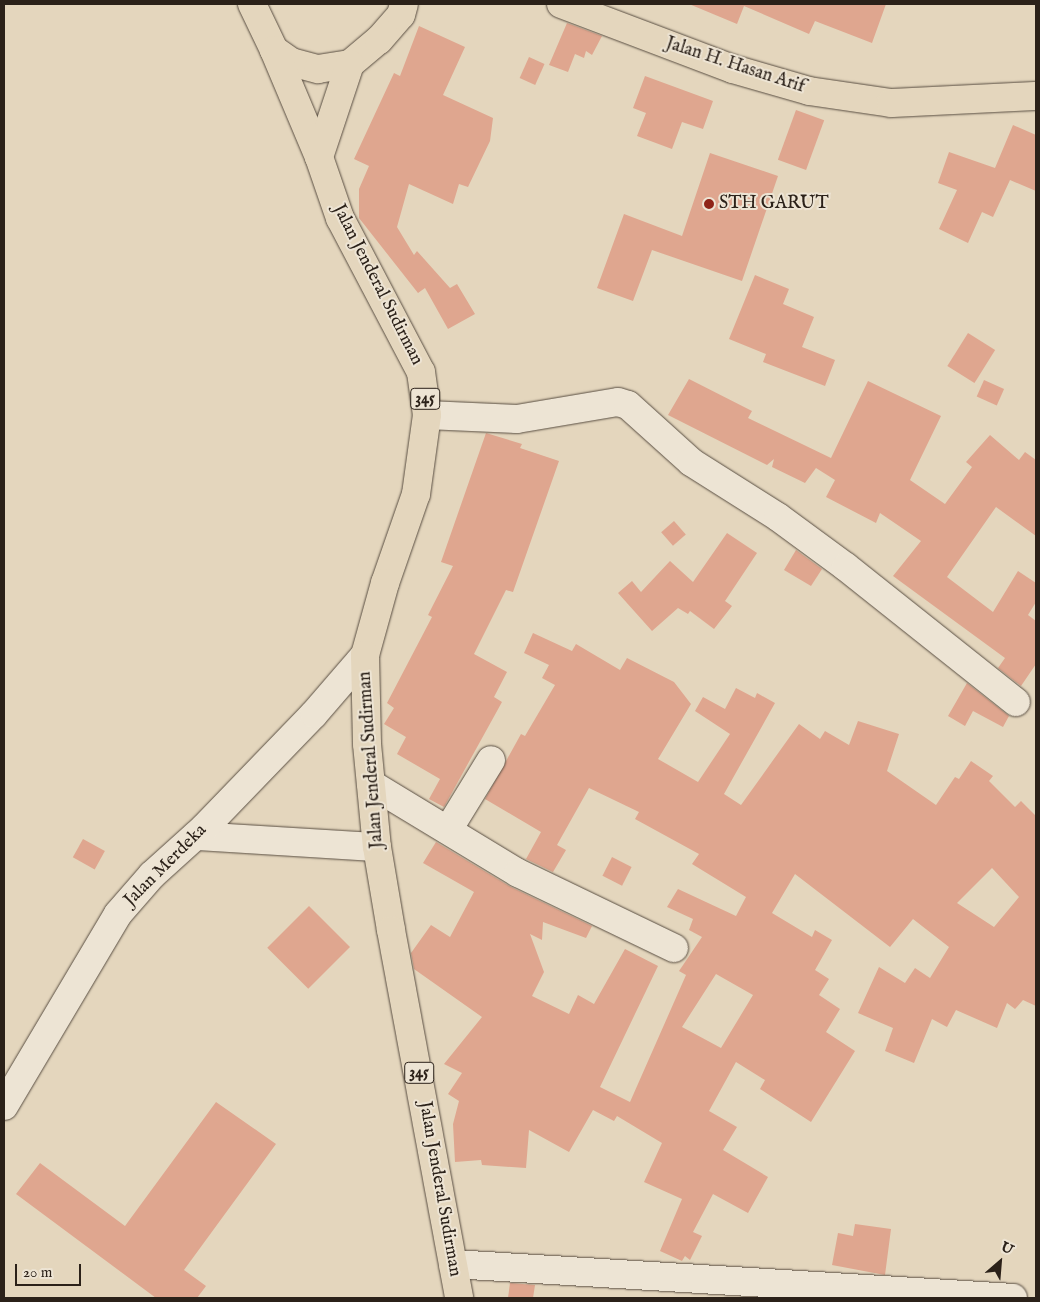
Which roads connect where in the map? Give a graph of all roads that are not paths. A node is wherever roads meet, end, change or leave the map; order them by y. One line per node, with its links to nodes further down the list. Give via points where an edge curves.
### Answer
1 (252, 4): 4 (main road, 345)
2 (561, 4): 6 (main road, Jalan H. Hasan Arif, via 733,69 809,91 891,102)
3 (409, 7): 5 (main road, via 379,40)
4 (274, 50): 5 (main road, via 305,67 332,69); 7 (main road, Jalan Jenderal Sudirman / 345)
5 (350, 64): 7 (main road)
6 (1036, 96)
7 (320, 157): 8 (main road, Jalan Jenderal Sudirman / 345, via 340,218 420,372)
8 (427, 415): 9 (main road, Jalan Jenderal Sudirman / 345, via 416,494 385,583); 10 (street, via 517,419 618,402 628,405 691,462 778,517 846,566)
9 (365, 655): 12 (main road, Jalan Jenderal Sudirman / 345); 14 (street, Jalan Merdeka, via 314,714)
10 (1016, 702)
11 (491, 760): 13 (street)
12 (371, 784): 13 (street); 15 (main road, Jalan Jenderal Sudirman / 345)
13 (448, 830): 16 (street, via 518,873)
14 (196, 836): 15 (street); 17 (street, Jalan Merdeka, via 152,875 118,914)
15 (378, 847): 18 (main road, Jalan Jenderal Sudirman / 345, via 437,1190)
16 (674, 948)
17 (4, 1106)
18 (454, 1264): 19 (main road, Jalan Jenderal Sudirman / 345); 20 (street)
19 (458, 1298)
20 (1013, 1298)

